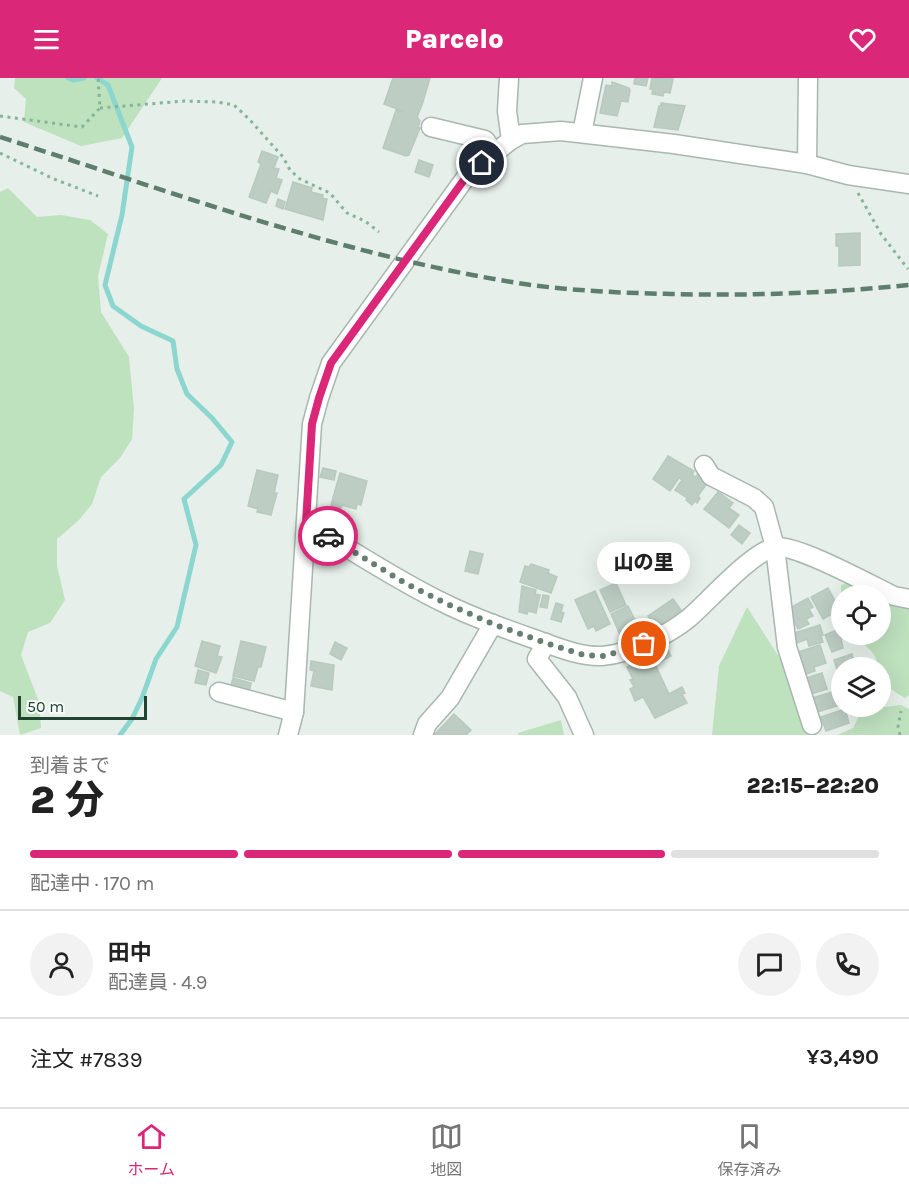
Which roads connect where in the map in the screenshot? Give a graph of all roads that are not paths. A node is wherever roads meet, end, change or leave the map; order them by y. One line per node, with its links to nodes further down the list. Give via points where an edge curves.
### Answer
1 (509, 78): 6 (street, via 507,111)
2 (593, 78): 5 (street)
3 (808, 78): 8 (street)
4 (431, 127): 7 (street, via 485,140)
5 (582, 133): 6 (street, via 522,134); 8 (street)
6 (511, 140): 7 (street)
7 (494, 152): 11 (street, via 469,173 331,363 312,424)
8 (807, 164): 9 (street)
9 (909, 184)
10 (704, 465): 12 (street, via 711,476 764,507)
11 (306, 523): 14 (street, via 405,583); 17 (street)
12 (775, 547): 13 (street, via 801,552 894,596); 15 (street, via 762,552 681,623 644,644 604,656 584,655); 18 (street, via 787,647)
13 (909, 599)
14 (493, 624): 15 (street); 20 (street, via 450,698 426,723)
15 (546, 643): 21 (street, via 537,659 567,698)
16 (219, 692): 17 (street)
17 (294, 712): 19 (street)
18 (812, 725)
19 (288, 735)
20 (423, 735)
21 (584, 735)

